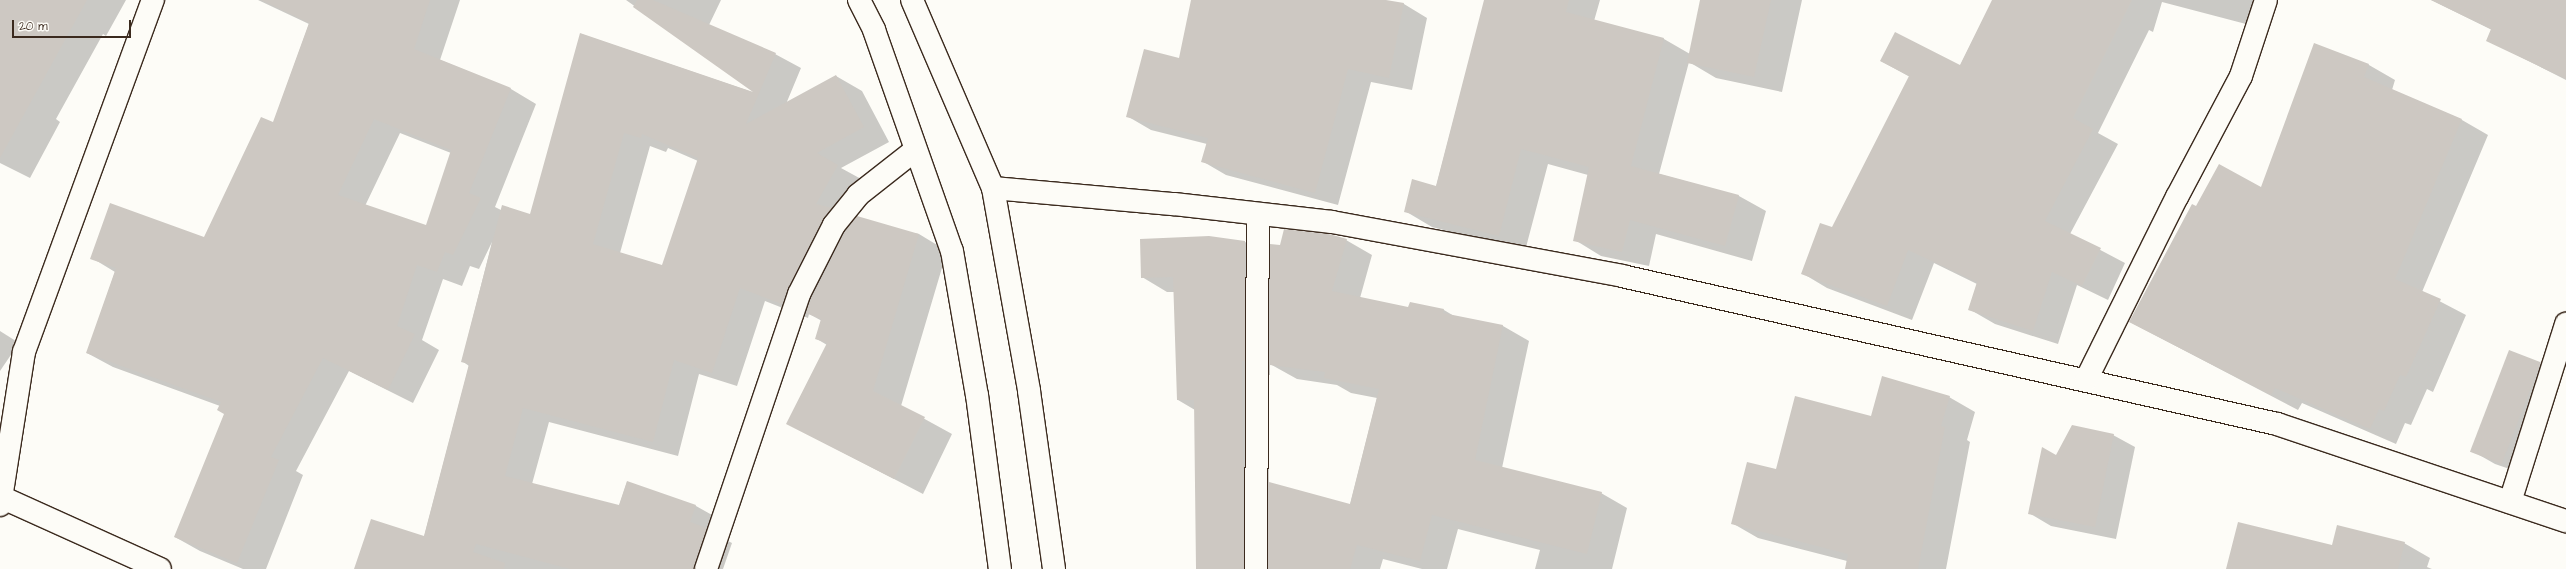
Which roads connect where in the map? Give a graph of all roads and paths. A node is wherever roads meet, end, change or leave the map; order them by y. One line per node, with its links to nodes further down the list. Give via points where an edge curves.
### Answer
1 (153, 0): 10 (street, via 24,352)
2 (859, 0): 5 (street, via 874,30)
3 (912, 0): 6 (street)
4 (2266, 0): 9 (street, via 2241,76 2177,197)
5 (914, 151): 14 (street, via 858,195 834,225 799,294); 15 (street, via 952,251 977,395)
6 (993, 188): 7 (street); 16 (street, via 1029,391)
7 (1258, 214): 9 (street, via 1332,222 1622,276); 17 (street)
8 (2566, 324): 11 (street)
9 (2086, 380): 11 (street, via 2277,424)
10 (1, 501): 13 (street)
11 (2510, 502): 12 (street)
12 (2566, 521)
13 (160, 569)
14 (706, 569)
15 (1000, 569)
16 (1054, 569)
17 (1256, 569)

